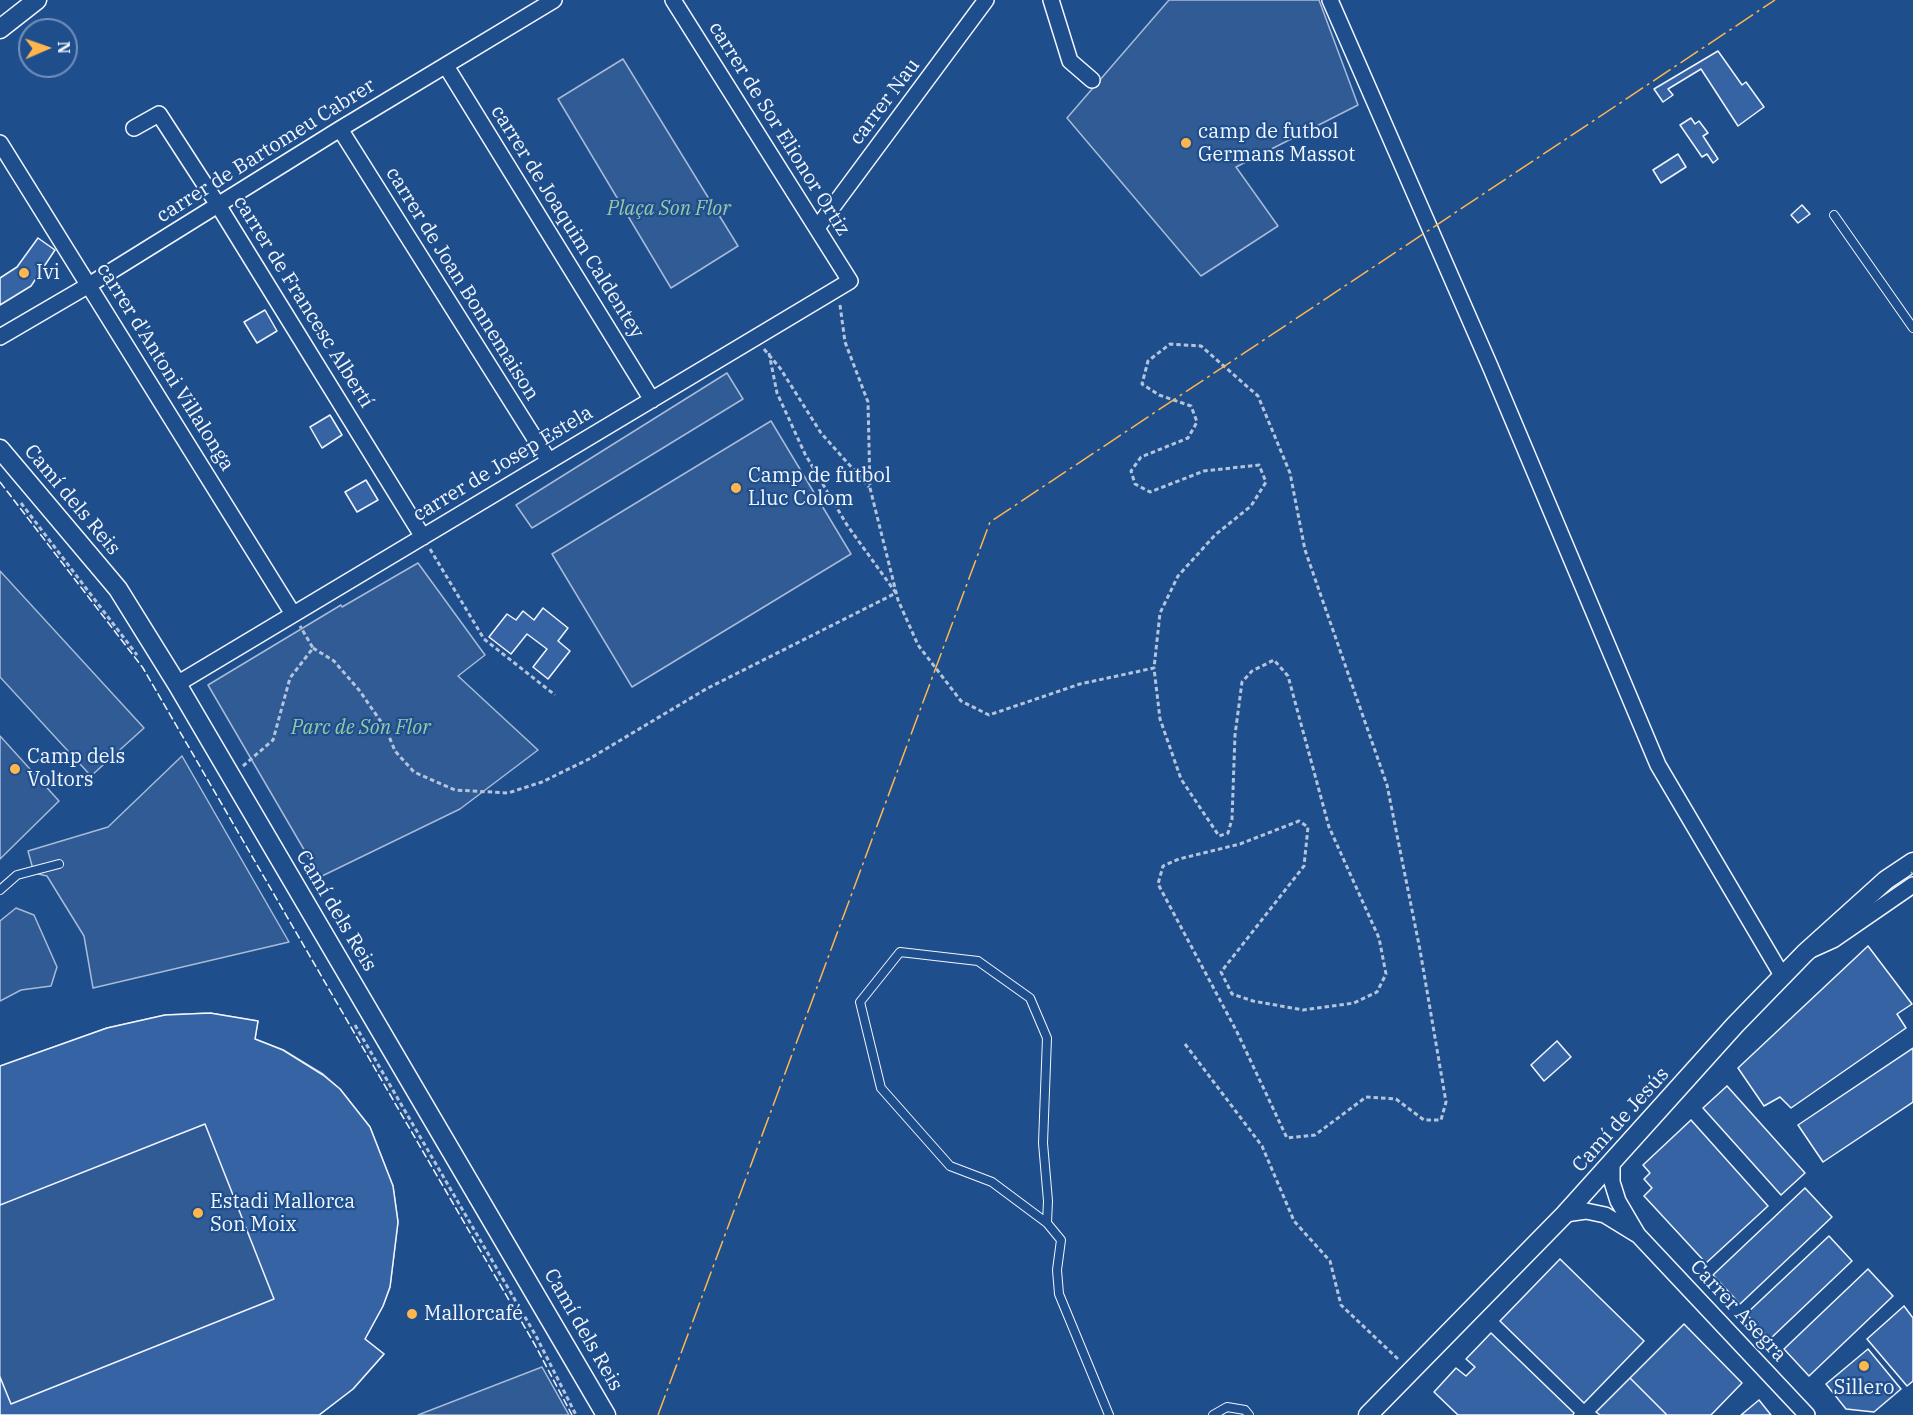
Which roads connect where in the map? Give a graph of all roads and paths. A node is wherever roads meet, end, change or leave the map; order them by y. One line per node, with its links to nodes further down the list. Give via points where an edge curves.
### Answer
1 (37, 0): 7 (street)
2 (554, 0): 8 (street, carrer de Bartomeu Cabrer)
3 (673, 0): 15 (street, carrer de Sor Elionor Ortiz)
4 (986, 0): 15 (street, carrer Nau)
5 (1051, 0): 9 (street, via 1070,61)
6 (1330, 0): 41 (street, via 1658,765)
7 (0, 29)
8 (446, 66): 11 (street, carrer de Bartomeu Cabrer); 22 (street, carrer de Joaquim Caldentey)
9 (1092, 80)
10 (134, 128): 13 (street, carrer de Francesc Albertí, via 159,114)
11 (340, 129): 13 (street, carrer de Bartomeu Cabrer); 24 (street, carrer de Joan Bonnemaison)
12 (0, 142): 16 (street, carrer d'Antoni Villalonga)
13 (218, 205): 16 (street, carrer de Bartomeu Cabrer); 27 (street, carrer de Francesc Albertí)
14 (1834, 215): 18 (lane)
15 (817, 228): 17 (street, carrer de Sor Elionor Ortiz)
16 (89, 285): 19 (street, carrer de Bartomeu Cabrer); 29 (street, carrer d'Antoni Villalonga)
17 (844, 285): 20 (street, carrer de Josep Estela); 25 (path, via 845,342 867,402)
18 (1913, 328)
19 (0, 337)
20 (752, 340): 21 (path); 22 (street, carrer de Josep Estela)
21 (769, 353): 25 (path, via 821,433); 28 (path, via 777,393 805,454 847,525)
22 (652, 400): 24 (street, carrer de Josep Estela)
23 (0, 449): 33 (street, Camí dels Reis, via 118,589)
24 (549, 461): 27 (street, carrer de Josep Estela)
25 (870, 488): 28 (path)
26 (14, 494): 31 (path)
27 (423, 537): 29 (street, carrer de Josep Estela); 34 (path, via 484,639)
28 (896, 593): 30 (path, via 706,689 589,759 542,782 508,793 455,789 414,772 395,751 386,729 359,690 334,661); 32 (path, via 918,645 961,700 989,715 1080,684)
29 (293, 614): 30 (path); 33 (street, carrer de Josep Estela)
30 (313, 648): 35 (path, via 290,678 273,740)
31 (143, 662)
32 (1154, 668): 32 (path, via 1160,719 1181,779 1219,836 1228,833 1232,819 1235,735 1242,682 1252,671 1274,660 1288,676 1329,827 1379,938 1386,974 1377,992 1354,1003 1303,1010 1253,1001 1232,994 1221,972 1304,866 1308,827 1299,821 1240,844 1163,866 1158,884 1237,1032 1287,1138 1315,1135 1366,1097 1396,1099 1424,1120 1441,1120 1446,1102 1387,785 1305,550 1290,472 1258,396 1202,346 1170,344 1148,361 1142,384 1159,395 1191,405 1197,422 1188,438 1141,457 1131,471 1136,484 1150,492 1204,471 1259,465 1266,482 1251,506 1215,535 1178,576 1160,612)
33 (177, 684): 35 (street, Camí dels Reis)
34 (555, 695)
35 (231, 777): 49 (street, Camí dels Reis)
36 (1913, 862): 40 (street, Camí de Jesús, via 1886,880)
37 (59, 864): 39 (lane, via 17,875)
38 (1913, 885): 40 (street, via 1833,940)
39 (0, 890)
40 (1805, 953): 41 (street, Camí de Jesús)
41 (1783, 977): 44 (street, Camí de Jesús)
42 (353, 1022): 51 (path, via 536,1336)
43 (1185, 1044): 48 (path, via 1262,1146 1294,1221 1330,1261 1341,1305)
44 (1612, 1163): 45 (street, Camí de Jesús); 47 (street, via 1618,1201)
45 (1566, 1214): 47 (street, via 1586,1211 1605,1215); 48 (street, Camí de Jesús)
46 (1047, 1223): 46 (lane, via 1043,1143 1047,1038 1030,998 978,961 900,952 860,1002 881,1088 950,1166 992,1182); 54 (lane, via 1061,1240 1059,1294)
47 (1638, 1235): 57 (street, Carrer Asegra)
48 (1411, 1372): 50 (street, Camí de Jesús)
49 (594, 1394): 52 (lane); 53 (street, Camí dels Reis)
50 (1377, 1411)
51 (576, 1415)
52 (598, 1415)
53 (606, 1415)
54 (1109, 1415)
55 (1213, 1415): 56 (lane, via 1227,1407 1245,1410)
56 (1249, 1415)
57 (1807, 1415)

